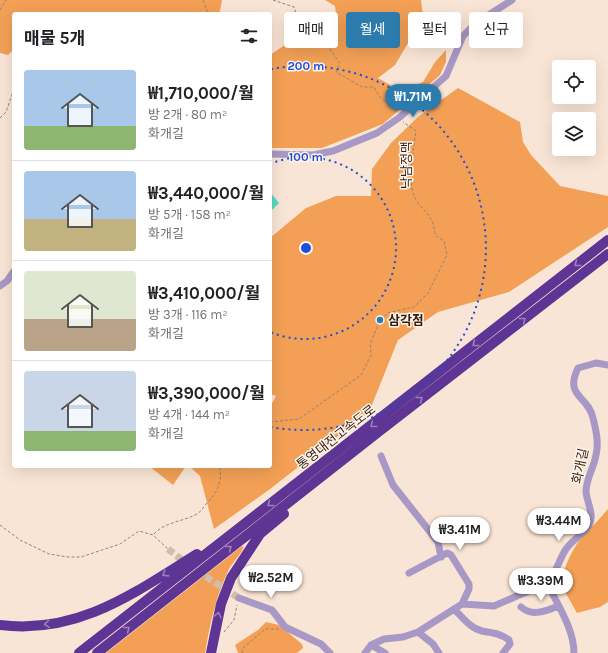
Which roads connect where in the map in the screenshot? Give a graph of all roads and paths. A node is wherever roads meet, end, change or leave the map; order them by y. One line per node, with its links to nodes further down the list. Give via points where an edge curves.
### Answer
1 (6, 0): 5 (path)
2 (203, 0): 6 (path)
3 (273, 0): 8 (path, 낙남정맥, via 294,7 299,23 316,36 317,41 331,50 340,64 336,72 362,88 374,87 379,96 394,107)
4 (512, 0): 8 (street, via 476,23 463,36 446,76)
5 (0, 10)
6 (207, 12)
7 (12, 96): 9 (path, via 6,112)
8 (400, 117): 10 (street, via 377,133 333,151 312,155); 16 (path, 낙남정맥, via 404,124 416,131 413,192 435,224 436,235 444,241 448,255 428,293 414,306 387,313 378,325 370,344 371,355 361,375 299,419)
9 (0, 118)
10 (272, 154)
11 (608, 240): 20 (highway, 통영대전고속도로, one-way to 20)
12 (608, 254): 17 (highway, 통영대전고속도로, one-way to 12)
13 (12, 274): 14 (street)
14 (0, 286)
15 (608, 365): 26 (street, 화개길, via 596,363 578,368 573,378 573,387 593,417 597,438 597,454 586,484 592,512 590,524 566,549)
16 (272, 422)
17 (377, 433): 38 (highway, 통영대전고속도로, one-way to 17); 39 (highway, one-way to 17, via 221,604 231,578 260,534)
18 (381, 456): 24 (street, via 393,485 438,542)
19 (220, 468): 22 (path, via 218,491 197,515 159,529)
20 (246, 523): 32 (highway, one-way to 32, via 106,609 67,622 31,626); 37 (highway, 통영대전고속도로)
21 (0, 525): 22 (path, via 20,540 48,554 68,557 81,557 120,544 139,530)
22 (153, 535): 23 (path)
23 (168, 549)
24 (441, 557): 25 (street); 28 (street, via 447,553 451,555 469,584)
25 (409, 573)
26 (547, 583): 28 (street, via 494,606); 29 (street)
27 (239, 598): 33 (street, via 272,610); 35 (path, via 234,620)
28 (462, 604): 31 (street)
29 (558, 606): 30 (street, via 534,613); 46 (street, via 572,639)
30 (521, 607)
31 (454, 609): 34 (street); 45 (street, via 471,626 494,632 509,640 510,644)
32 (0, 625)
33 (285, 627): 40 (path, via 282,630 265,629 243,648); 41 (street, via 321,644)
34 (418, 632): 36 (street, via 384,639); 44 (street, via 433,644)
35 (221, 636)
36 (371, 645): 42 (street); 43 (street)
37 (79, 653)
38 (97, 653)
39 (211, 653)
40 (242, 653)
41 (330, 653)
42 (364, 653)
43 (385, 653)
44 (439, 653)
45 (503, 653)
46 (574, 653)

